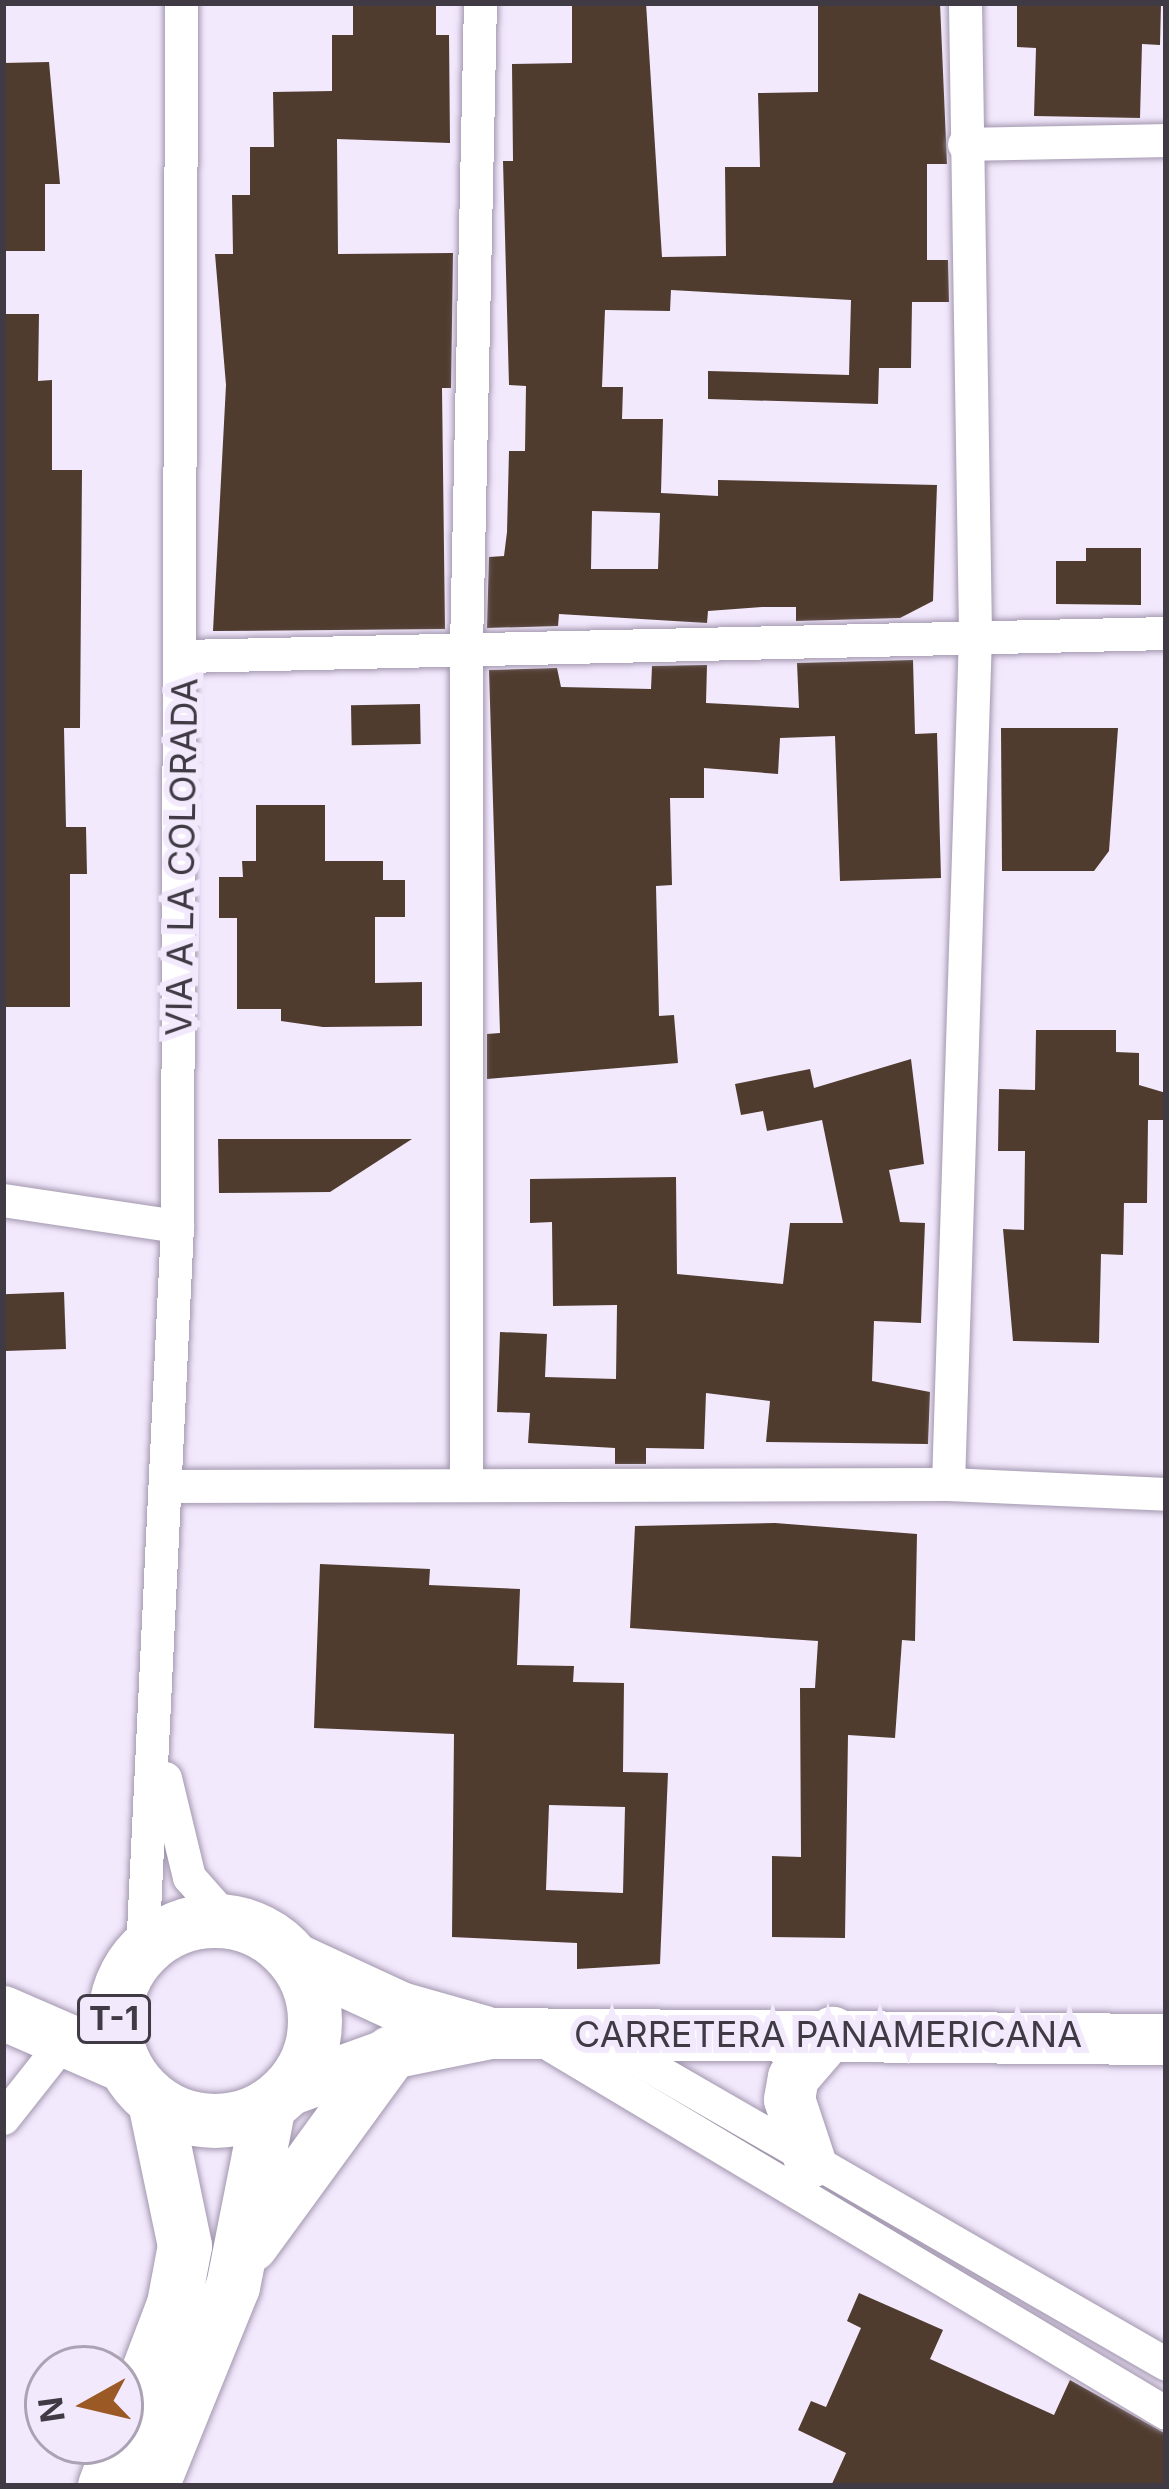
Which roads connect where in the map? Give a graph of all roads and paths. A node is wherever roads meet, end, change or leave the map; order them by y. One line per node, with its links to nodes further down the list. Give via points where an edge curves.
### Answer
1 (181, 3): 9 (street, VIA A LA COLORADA)
2 (480, 3): 8 (street)
3 (965, 3): 5 (street)
4 (1166, 140): 5 (street)
5 (964, 144): 6 (street)
6 (975, 633): 7 (street); 8 (street); 13 (street)
7 (1166, 633)
8 (466, 648): 9 (street); 12 (street)
9 (184, 656): 11 (street, VIA A LA COLORADA)
10 (3, 1200): 11 (street)
11 (177, 1226): 14 (street, VIA A LA COLORADA)
12 (466, 1482): 13 (street); 14 (street)
13 (948, 1484): 15 (street)
14 (165, 1486): 16 (street, VIA A LA COLORADA)
15 (1166, 1494)
16 (154, 1711): 17 (street, VIA A LA COLORADA, via 176,1848); 19 (street, VIA A LA COLORADA)
17 (229, 1922): 18 (highway); 19 (highway, T-1, via 182,1926)
18 (292, 1957): 21 (main road, CARRETERA PANAMERICANA, via 400,2007); 28 (highway, via 315,2024)
19 (134, 1962): 20 (highway, T-1, via 90,1993); 27 (highway, T-1, via 114,2018)
20 (6, 2013): 24 (highway, T-1)
21 (510, 2032): 23 (main road, CARRETERA PANAMERICANA); 26 (main road, CARRETERA PANAMERICANA); 33 (street)
22 (832, 2032): 23 (main road, CARRETERA PANAMERICANA); 25 (main road, CARRETERA PANAMERICANA); 30 (main road, via 793,2078 789,2099)
23 (595, 2034): 30 (street)
24 (67, 2037): 27 (highway, T-1); 29 (street)
25 (1166, 2039)
26 (391, 2053): 28 (main road, CARRETERA PANAMERICANA); 31 (highway)
27 (140, 2084): 28 (highway, T-1, via 212,2122); 34 (highway, T-1, via 185,2246 174,2304)
28 (278, 2098): 31 (highway)
29 (3, 2118)
30 (810, 2162): 32 (street)
31 (240, 2262): 35 (highway)
32 (1166, 2364)
33 (1166, 2413)
34 (105, 2486)
35 (152, 2486)

